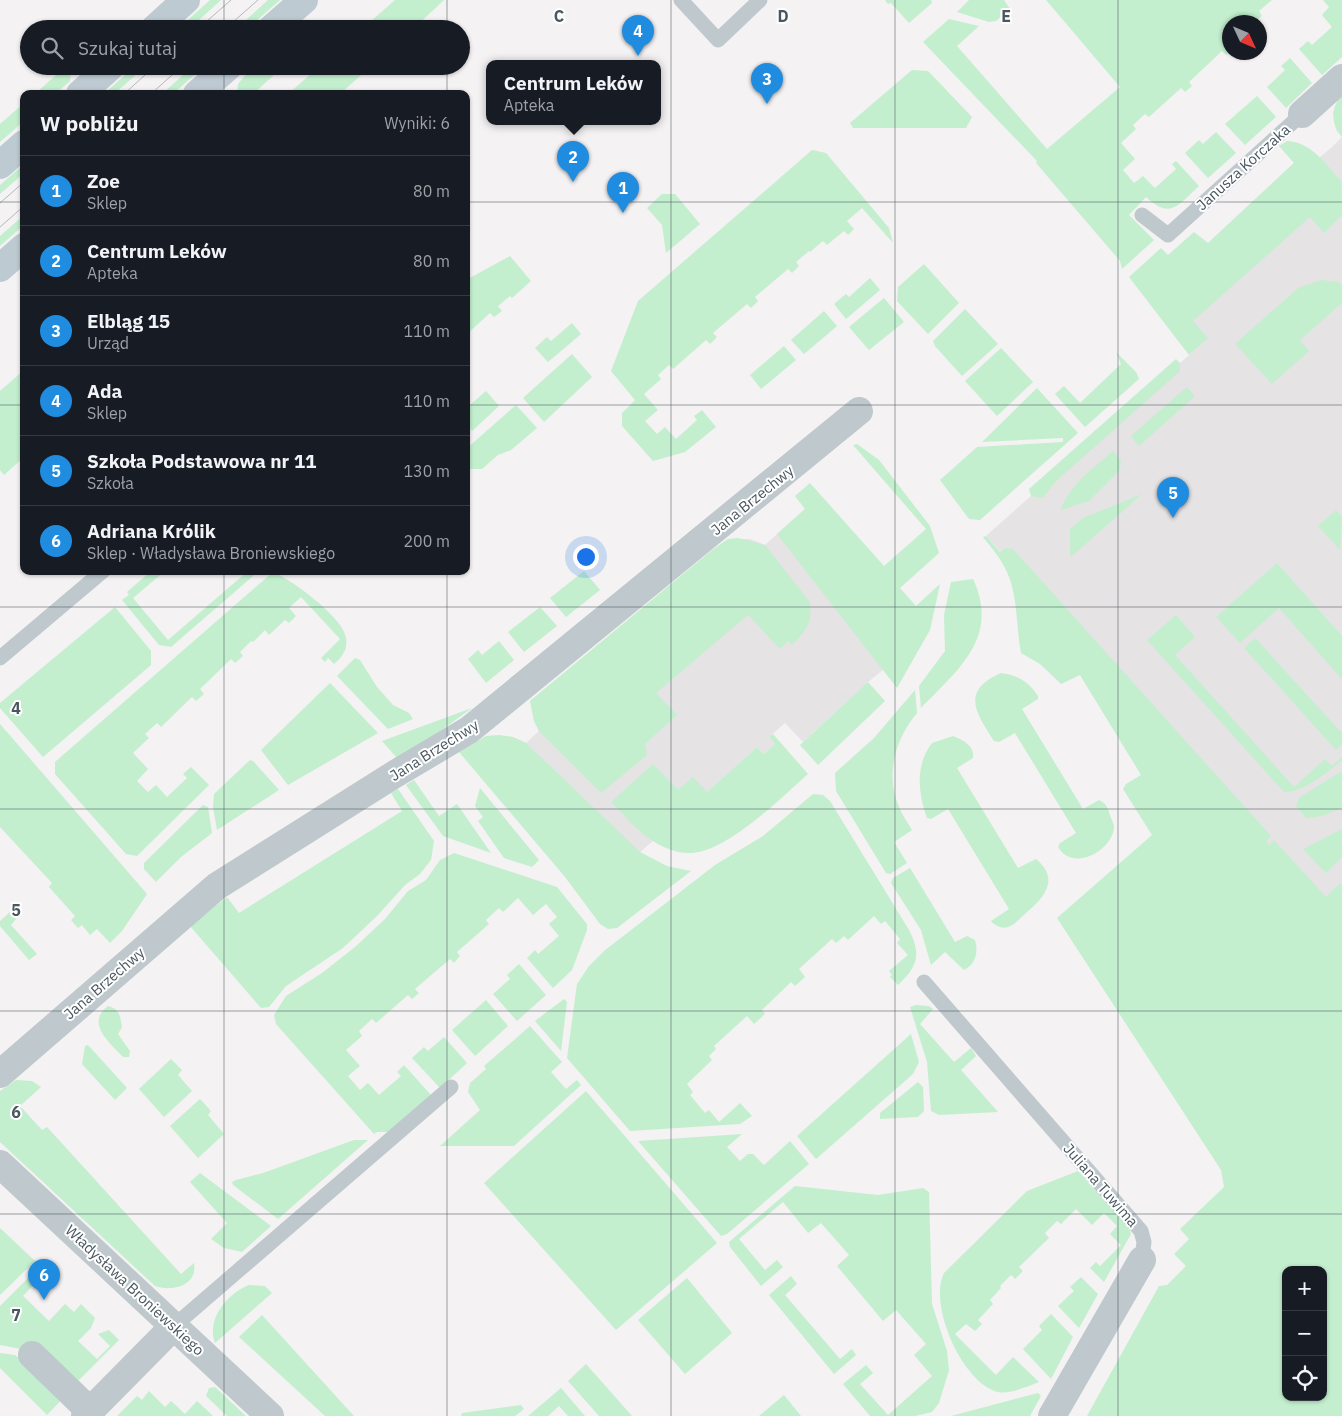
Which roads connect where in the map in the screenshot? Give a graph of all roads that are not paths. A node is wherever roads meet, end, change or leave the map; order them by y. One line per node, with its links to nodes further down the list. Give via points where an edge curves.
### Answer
1 (186, 0): 5 (street)
2 (304, 0): 6 (street)
3 (681, 0): 4 (lane, via 718,40)
4 (760, 0)
5 (164, 20)
6 (282, 20)
7 (102, 75): 10 (street)
8 (219, 75): 11 (street)
9 (1342, 78): 12 (street, Janusza Korczaka)
10 (85, 90)
11 (202, 90)
12 (1302, 114): 15 (lane, Janusza Korczaka, via 1168,235)
13 (20, 148): 14 (street)
14 (0, 165)
15 (1142, 215)
16 (20, 250): 17 (street)
17 (0, 268)
18 (859, 411): 22 (street, Jana Brzechwy, via 476,725 217,886)
19 (98, 575): 20 (lane)
20 (0, 658)
21 (924, 982): 25 (lane, Juliana Tuwima, via 1140,1231 1144,1242)
22 (0, 1074)
23 (451, 1087): 26 (lane)
24 (0, 1164): 26 (street, Władysława Broniewskiego)
25 (1142, 1260): 30 (street, Juliana Tuwima)
26 (174, 1326): 28 (street); 29 (street, Władysława Broniewskiego)
27 (32, 1354): 28 (street)
28 (88, 1414)
29 (270, 1416)
30 (1052, 1416)

